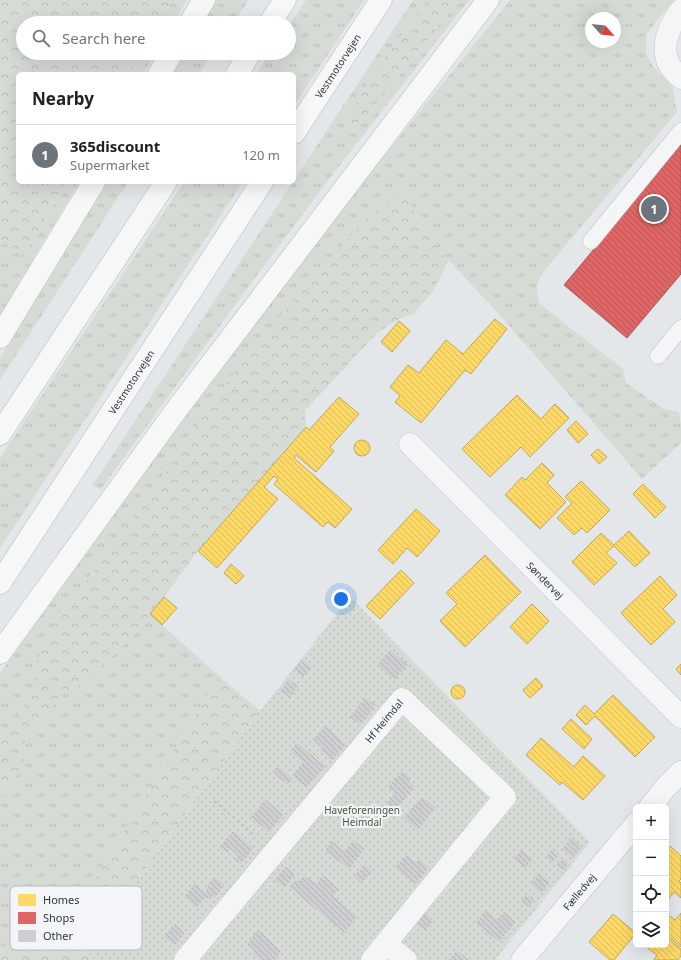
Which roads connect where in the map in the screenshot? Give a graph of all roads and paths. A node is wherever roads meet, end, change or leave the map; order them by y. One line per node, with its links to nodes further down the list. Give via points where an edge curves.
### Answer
1 (204, 0): 6 (highway)
2 (285, 0): 7 (highway)
3 (381, 0): 13 (highway, Vestmotorvejen)
4 (488, 0): 25 (highway, via 180,405)
5 (681, 10): 12 (street, via 669,29 666,40 669,62)
6 (194, 16)
7 (275, 16)
8 (168, 60): 10 (highway)
9 (246, 60): 11 (highway)
10 (160, 72)
11 (238, 72)
12 (681, 78)
13 (296, 130)
14 (681, 131): 18 (lane)
15 (93, 184): 20 (highway)
16 (165, 184): 22 (highway)
17 (261, 184): 24 (highway, Vestmotorvejen)
18 (591, 242)
19 (681, 328): 21 (lane)
20 (0, 337)
21 (658, 356)
22 (0, 434)
23 (410, 444): 26 (street, Søndervej)
24 (0, 583)
25 (0, 653)
26 (681, 717)
27 (681, 772): 29 (street)
28 (214, 801): 31 (path)
29 (652, 804)
30 (633, 828): 35 (street, Fælledvej)
31 (275, 852): 32 (street, Hf Heimdal, via 402,699 505,797); 33 (street, Hf Heimdal)
32 (379, 952): 34 (street, Hf Heimdal)
33 (185, 960)
34 (406, 960)
35 (522, 960)

